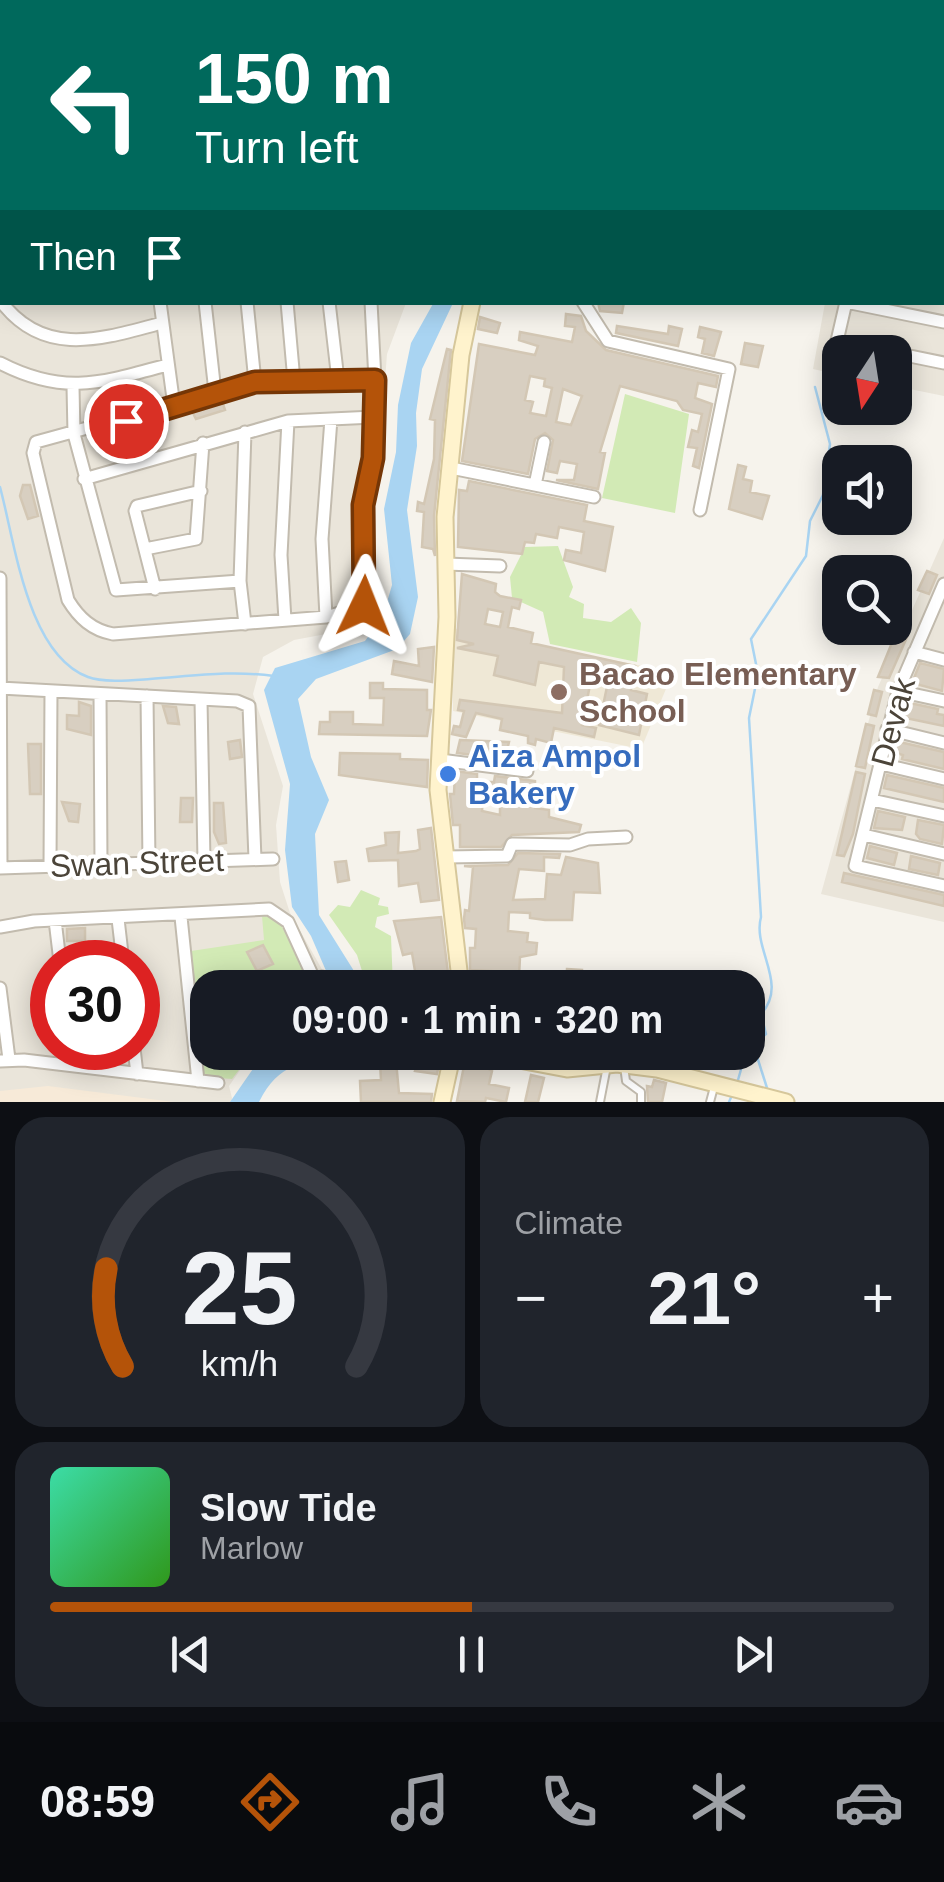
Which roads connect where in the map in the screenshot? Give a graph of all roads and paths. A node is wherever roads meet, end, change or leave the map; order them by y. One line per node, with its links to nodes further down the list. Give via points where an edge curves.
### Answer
1 (3, 305): 13 (street, via 32,331 67,342)
2 (160, 305): 13 (street)
3 (206, 305): 24 (street)
4 (247, 305): 22 (street)
5 (287, 305): 21 (street)
6 (329, 305): 19 (street)
7 (371, 305): 20 (street)
8 (471, 305): 33 (main road, via 460,355)
9 (585, 305): 38 (street, via 614,344 729,369)
10 (845, 305): 14 (street)
11 (861, 305): 12 (street)
12 (944, 322)
13 (162, 323): 18 (street)
14 (839, 335)
15 (912, 357): 17 (street)
16 (0, 363): 23 (street, via 28,378)
17 (944, 364)
18 (167, 365): 23 (street); 25 (street)
19 (338, 380): 20 (street); 21 (street)
20 (375, 380): 26 (street)
21 (294, 381): 22 (street)
22 (255, 382): 24 (street)
23 (73, 387): 30 (street)
24 (215, 392): 25 (street)
25 (174, 406): 30 (street)
26 (374, 417): 27 (street); 46 (street, via 363,505 364,606)
27 (331, 419): 28 (street); 46 (street, via 322,539)
28 (288, 421): 29 (street); 47 (street)
29 (245, 432): 32 (street); 43 (street)
30 (74, 434): 34 (street); 48 (street, via 36,442 33,453 68,600 86,622 112,634)
31 (544, 442): 35 (street)
32 (203, 444): 34 (street); 36 (street)
33 (452, 468): 35 (street); 40 (main road)
34 (84, 479): 45 (street, via 112,584 123,591)
35 (535, 485): 37 (street)
36 (200, 490): 39 (street, via 196,539); 39 (street, via 138,506)
37 (594, 497)
38 (700, 510)
39 (144, 549): 45 (street)
40 (446, 564): 41 (street); 61 (main road)
41 (500, 566)
42 (0, 578): 49 (street)
43 (240, 581): 45 (street); 48 (street)
44 (944, 584): 50 (street, Devak)
45 (154, 590)
46 (326, 617): 47 (street)
47 (284, 620): 48 (street)
48 (245, 624)
49 (1, 633): 52 (street)
50 (914, 652): 51 (street); 54 (street, Devak)
51 (944, 660)
52 (0, 688): 53 (street); 77 (street)
53 (51, 691): 55 (street); 76 (street)
54 (898, 691): 58 (street); 59 (street, Devak)
55 (100, 694): 56 (street); 75 (street)
56 (147, 696): 57 (street); 74 (street)
57 (201, 700): 71 (street, via 249,706); 73 (street)
58 (944, 701)
59 (887, 728): 60 (street); 62 (street, Devak)
60 (944, 743)
61 (440, 760): 63 (street); 70 (main road)
62 (881, 764): 64 (street); 65 (street, Devak)
63 (527, 771)
64 (944, 779)
65 (872, 800): 66 (street); 67 (street, Devak)
66 (944, 816)
67 (864, 836): 69 (street); 78 (street, Devak, via 855,866)
68 (626, 837): 70 (street, via 512,844 507,856)
69 (944, 854)
70 (446, 858): 86 (main road)
71 (255, 859): 72 (street, Swan Street); 73 (street, Swan Street)
72 (273, 859)
73 (204, 861): 74 (street, Swan Street)
74 (149, 863): 75 (street, Swan Street)
75 (101, 864): 76 (street, Swan Street)
76 (50, 866): 77 (street, Swan Street)
77 (0, 868)
78 (944, 886)
79 (181, 917): 80 (street); 85 (street, via 277,911); 88 (street)
80 (118, 919): 81 (street); 84 (street)
81 (55, 920): 82 (street); 83 (street)
82 (0, 927)
83 (57, 940)
84 (120, 940)
85 (314, 970)
86 (459, 970)
87 (0, 988): 89 (street)
88 (190, 996)
89 (4, 1060): 90 (street)
90 (30, 1062)
91 (108, 1070): 98 (street)
92 (137, 1070): 98 (street)
93 (197, 1070): 99 (street)
94 (449, 1070): 102 (main road)
95 (614, 1070): 103 (lane)
96 (619, 1070): 104 (lane, via 641,1092)
97 (647, 1070): 100 (main road)
98 (137, 1074): 99 (street)
99 (198, 1081): 101 (street)
100 (716, 1081): 105 (lane); 106 (main road)
101 (218, 1083)
102 (442, 1102)
103 (600, 1102)
104 (641, 1102)
105 (710, 1102)
106 (786, 1102)

